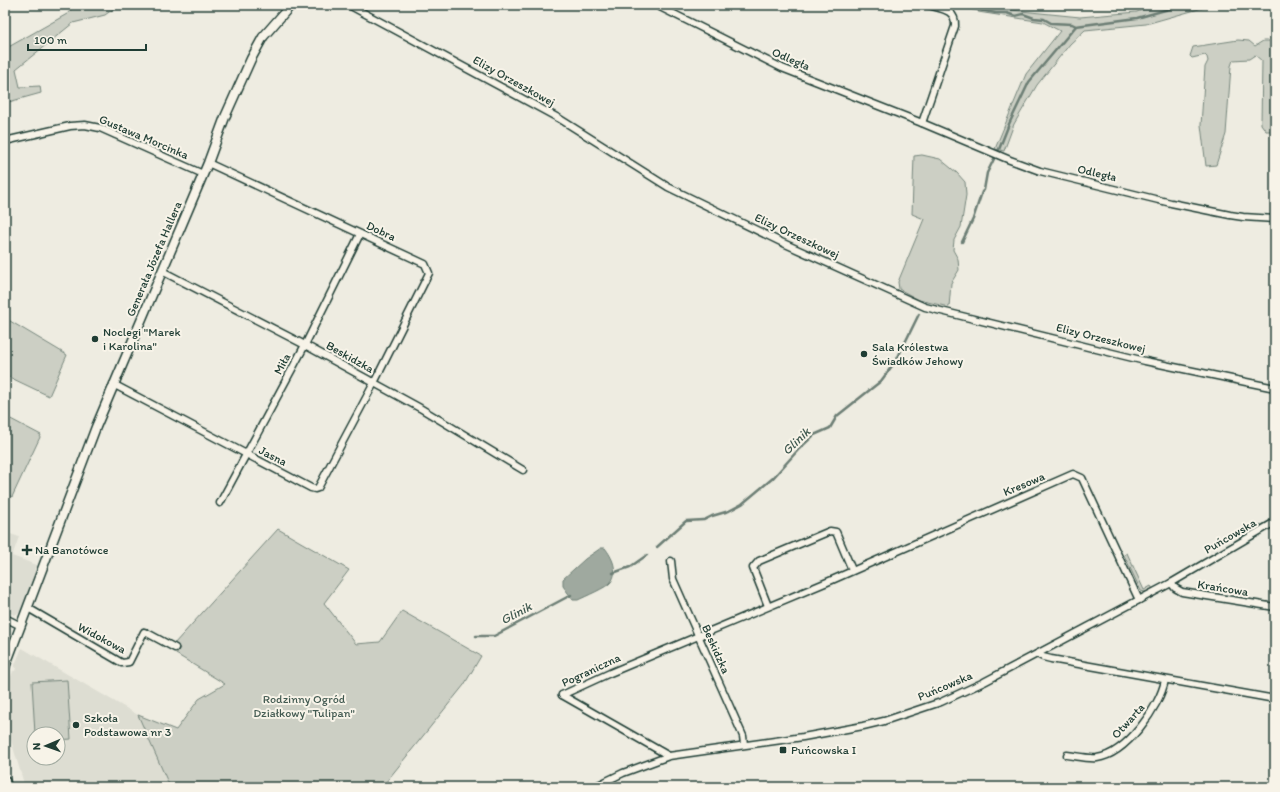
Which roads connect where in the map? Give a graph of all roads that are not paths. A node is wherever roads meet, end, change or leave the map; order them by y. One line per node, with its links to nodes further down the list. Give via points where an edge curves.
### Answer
1 (291, 5): 7 (street, Generała Józefa Hallera, via 275,22 251,59)
2 (349, 5): 15 (street, Elizy Orzeszkowej, via 535,105 668,187 781,242 925,306 1145,361)
3 (656, 5): 5 (street, Odległa, via 782,68)
4 (928, 5): 5 (street, via 951,12 956,19)
5 (922, 123): 9 (street, Odległa, via 1040,171 1171,203 1243,217)
6 (5, 141): 8 (street, Gustawa Morcinka, via 70,126 92,126)
7 (208, 163): 8 (street, Generała Józefa Hallera); 10 (street, Dobra)
8 (203, 174): 11 (street, Generała Józefa Hallera)
9 (1275, 219)
10 (360, 234): 12 (street, Miła); 13 (street, Dobra, via 425,264 429,273)
11 (162, 271): 12 (street, Beskidzka); 14 (street, Generała Józefa Hallera)
12 (305, 345): 13 (street, Beskidzka); 16 (street, Miła)
13 (374, 383): 16 (street, Jasna, via 318,488 311,488); 17 (street, Beskidzka)
14 (113, 384): 16 (street, Jasna); 26 (street, Generała Józefa Hallera)
15 (1275, 388)
16 (247, 454): 18 (street, Miła)
17 (523, 470)
18 (220, 502)
19 (1275, 522): 22 (street, Puńcowska)
20 (671, 561): 29 (street, Beskidzka, via 674,580)
21 (852, 570): 23 (street, Kresowa, via 1073,474 1082,478); 24 (street, Kresowa); 24 (street, via 836,532 830,531 759,562 754,568)
22 (1171, 583): 23 (street, Puńcowska); 25 (street, Krańcowa, via 1182,592)
23 (1138, 600): 31 (street, Puńcowska)
24 (768, 606): 29 (street, Kresowa)
25 (1275, 607)
26 (28, 608): 28 (street, Generała Józefa Hallera); 30 (street, Widokowa, via 122,663 129,662 144,632)
27 (5, 618): 28 (street)
28 (21, 626): 32 (street, Generała Józefa Hallera)
29 (699, 636): 35 (street, Beskidzka, via 743,736); 37 (street, Pograniczna, via 562,695)
30 (174, 648)
31 (1037, 654): 33 (street, via 1051,659); 35 (street, Puńcowska, via 941,702 884,721 802,737)
32 (5, 667)
33 (1165, 680): 34 (street); 36 (street, Otwarta, via 1150,716 1113,753 1097,758)
34 (1275, 699)
35 (744, 744): 37 (street, Puńcowska)
36 (1067, 755)
37 (669, 756): 40 (street, Puńcowska)
38 (5, 780): 39 (street)
39 (7, 787)
40 (594, 787)

